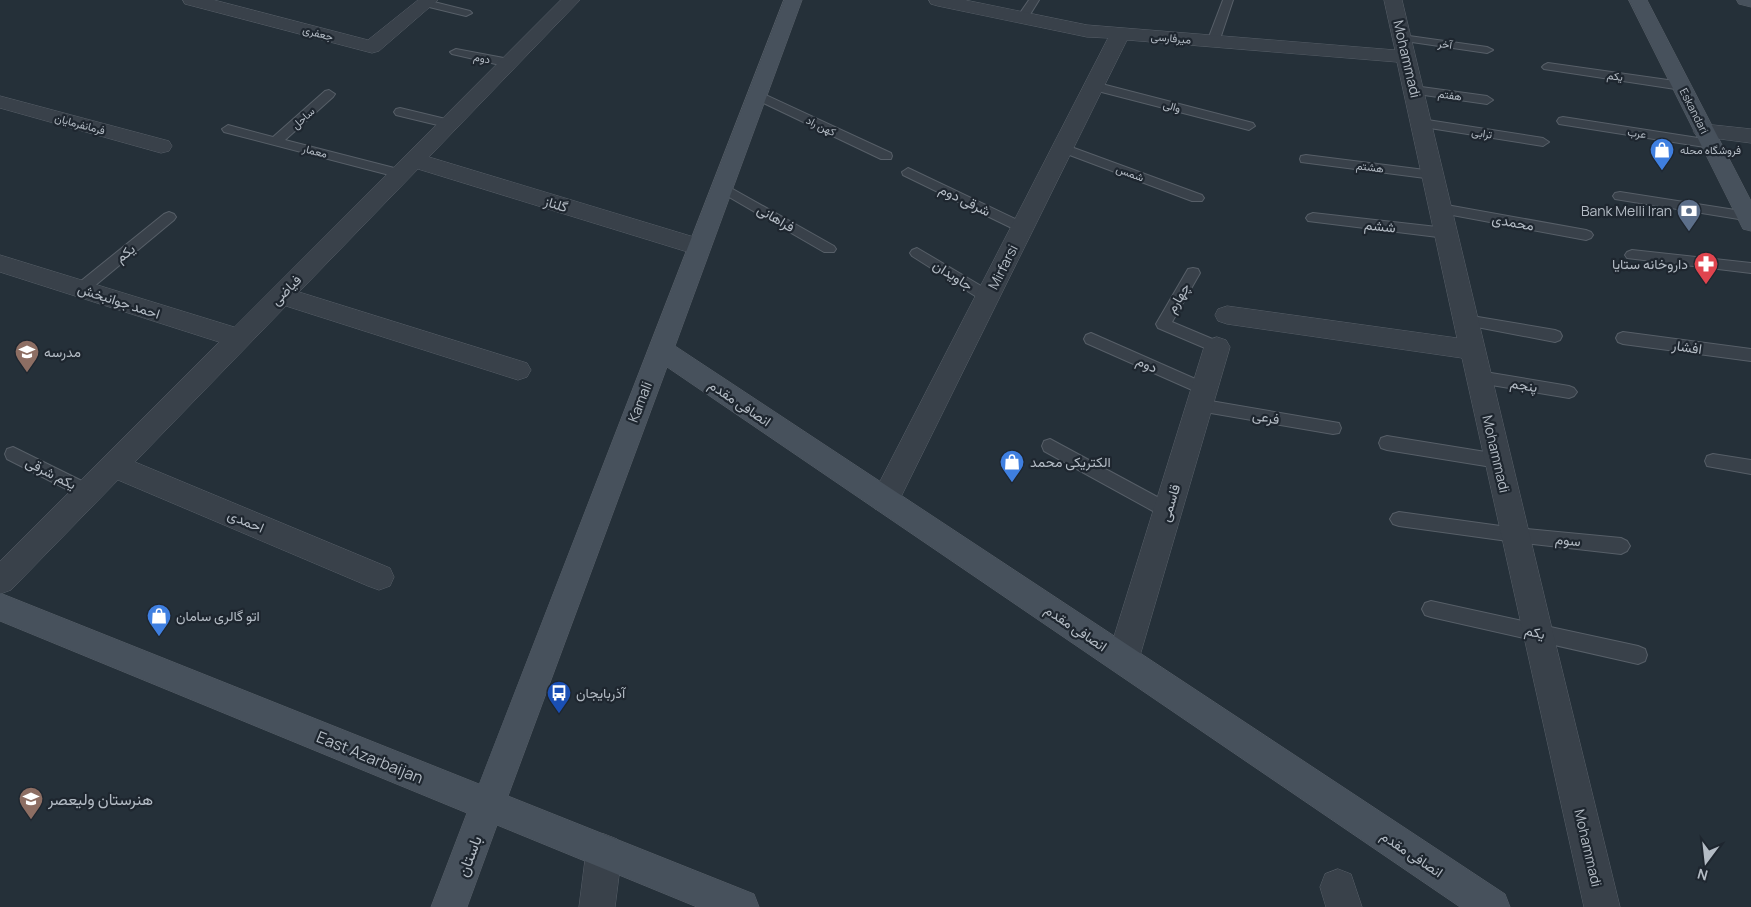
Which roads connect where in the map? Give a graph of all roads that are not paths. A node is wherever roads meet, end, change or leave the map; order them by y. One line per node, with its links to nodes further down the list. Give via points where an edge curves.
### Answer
1 (192, 0): 9 (street, جعفری, via 372,47)
2 (571, 0): 17 (street, فیاضی)
3 (793, 0): 23 (main road, Kamali)
4 (938, 0): 11 (street, میرفارسی)
5 (1034, 0): 11 (lane)
6 (1228, 0): 13 (lane)
7 (1394, 0): 14 (street, Mohammadi)
8 (1638, 0): 20 (main road, Eskandari)
9 (427, 2): 10 (lane)
10 (466, 13)
11 (1022, 19): 12 (street, میرفارسی)
12 (1120, 34): 13 (street, میرفارسی); 19 (street, Mirfarsi)
13 (1213, 42): 14 (street, میرفارسی)
14 (1405, 47): 15 (lane, آخر); 21 (street, Mohammadi)
15 (1487, 50)
16 (456, 52): 17 (lane, دوم)
17 (509, 63): 29 (street, فیاضی)
18 (1548, 66): 20 (lane, یکم)
19 (1094, 86): 30 (lane, والی); 37 (street, Mirfarsi)
20 (1682, 86): 33 (main road, Eskandari)
21 (1414, 90): 24 (lane, هفتم); 28 (street, Mohammadi)
22 (329, 94): 34 (lane, ساحل)
23 (757, 95): 38 (lane, کهن راد); 43 (main road, Kamali)
24 (1487, 100)
25 (0, 102): 36 (street, فرمانفرمایان)
26 (400, 112): 29 (lane)
27 (1563, 121): 33 (lane, عرب)
28 (1422, 123): 35 (lane, ترابی); 42 (street, Mohammadi)
29 (450, 124): 40 (street, فیاضی)
30 (1249, 126)
31 (228, 129): 34 (lane, معمار)
32 (1751, 136): 33 (street)
33 (1708, 138): 48 (main road, Eskandari)
34 (276, 142): 40 (lane, معمار)
35 (1543, 142)
36 (161, 146)
37 (1063, 148): 45 (lane, شمس); 50 (street, Mirfarsi)
38 (886, 156)
39 (1306, 159): 42 (lane, هشتم)
40 (407, 167): 52 (street, گلناز); 60 (street, فیاضی)
41 (908, 172): 50 (lane, شرقی دوم)
42 (1434, 175): 49 (street, Mohammadi)
43 (722, 187): 52 (main road, Kamali); 53 (lane, فراهانی)
44 (1620, 196): 48 (lane)
45 (1198, 198)
46 (168, 217): 59 (lane, یکم)
47 (1313, 218): 49 (lane, ششم)
48 (1750, 220)
49 (1444, 221): 51 (lane, محمدی); 63 (street, Mohammadi)
50 (1023, 228): 61 (street, Mirfarsi)
51 (1586, 234)
52 (699, 247): 69 (main road, Kamali)
53 (829, 249)
54 (917, 253): 61 (lane, جاویدان)
55 (1632, 255): 57 (lane)
56 (0, 263): 59 (street, احمد جوانبخش)
57 (1751, 268)
58 (1193, 273): 68 (lane, چهارم, via 1163,324)
59 (81, 289): 65 (street, احمد جوانبخش)
60 (281, 295): 65 (street, فیاضی); 72 (street)
61 (988, 297): 85 (street, Mirfarsi)
62 (1227, 315): 70 (street)
63 (1466, 320): 64 (lane); 70 (street, Mohammadi)
64 (1555, 336)
65 (238, 338): 82 (street, فیاضی)
66 (1623, 338): 71 (lane, افشار)
67 (1090, 339): 75 (lane, دوم)
68 (1216, 347): 75 (street, قاسمی)
69 (660, 349): 85 (main road, انصافی مقدم); 97 (main road, Kamali)
70 (1473, 350): 73 (street, Mohammadi)
71 (1751, 355)
72 (518, 370)
73 (1479, 377): 74 (lane, پنجم); 81 (street, Mohammadi)
74 (1569, 392)
75 (1202, 397): 76 (lane, فرعی); 86 (street, قاسمی)
76 (1333, 428)
77 (1387, 443): 81 (lane)
78 (1050, 446): 86 (lane)
79 (13, 454): 84 (lane, یکم شرقی)
80 (1713, 461): 83 (lane)
81 (1498, 462): 88 (street, Mohammadi)
82 (114, 466): 84 (street, فیاضی); 90 (street, احمدی)
83 (1751, 467)
84 (88, 492): 91 (street, فیاضی)
85 (885, 500): 96 (main road, انصافی مقدم)
86 (1168, 511): 96 (street, قاسمی)
87 (1399, 518): 88 (lane)
88 (1515, 534): 89 (lane, سوم); 94 (street, Mohammadi)
89 (1621, 546)
90 (379, 577)
91 (0, 581)
92 (0, 607): 97 (main road, East Azarbaijan)
93 (1431, 609): 94 (lane, یکم)
94 (1537, 633): 95 (lane, یکم); 103 (street, Mohammadi)
95 (1638, 655)
96 (1123, 659): 102 (main road, انصافی مقدم)
97 (489, 805): 98 (main road, East Azarbaijan); 99 (main road, باستان)
98 (604, 852): 100 (street); 101 (main road, East Azarbaijan)
99 (449, 907)
100 (597, 907)
101 (741, 907)
102 (1492, 907)
103 (1602, 907)

